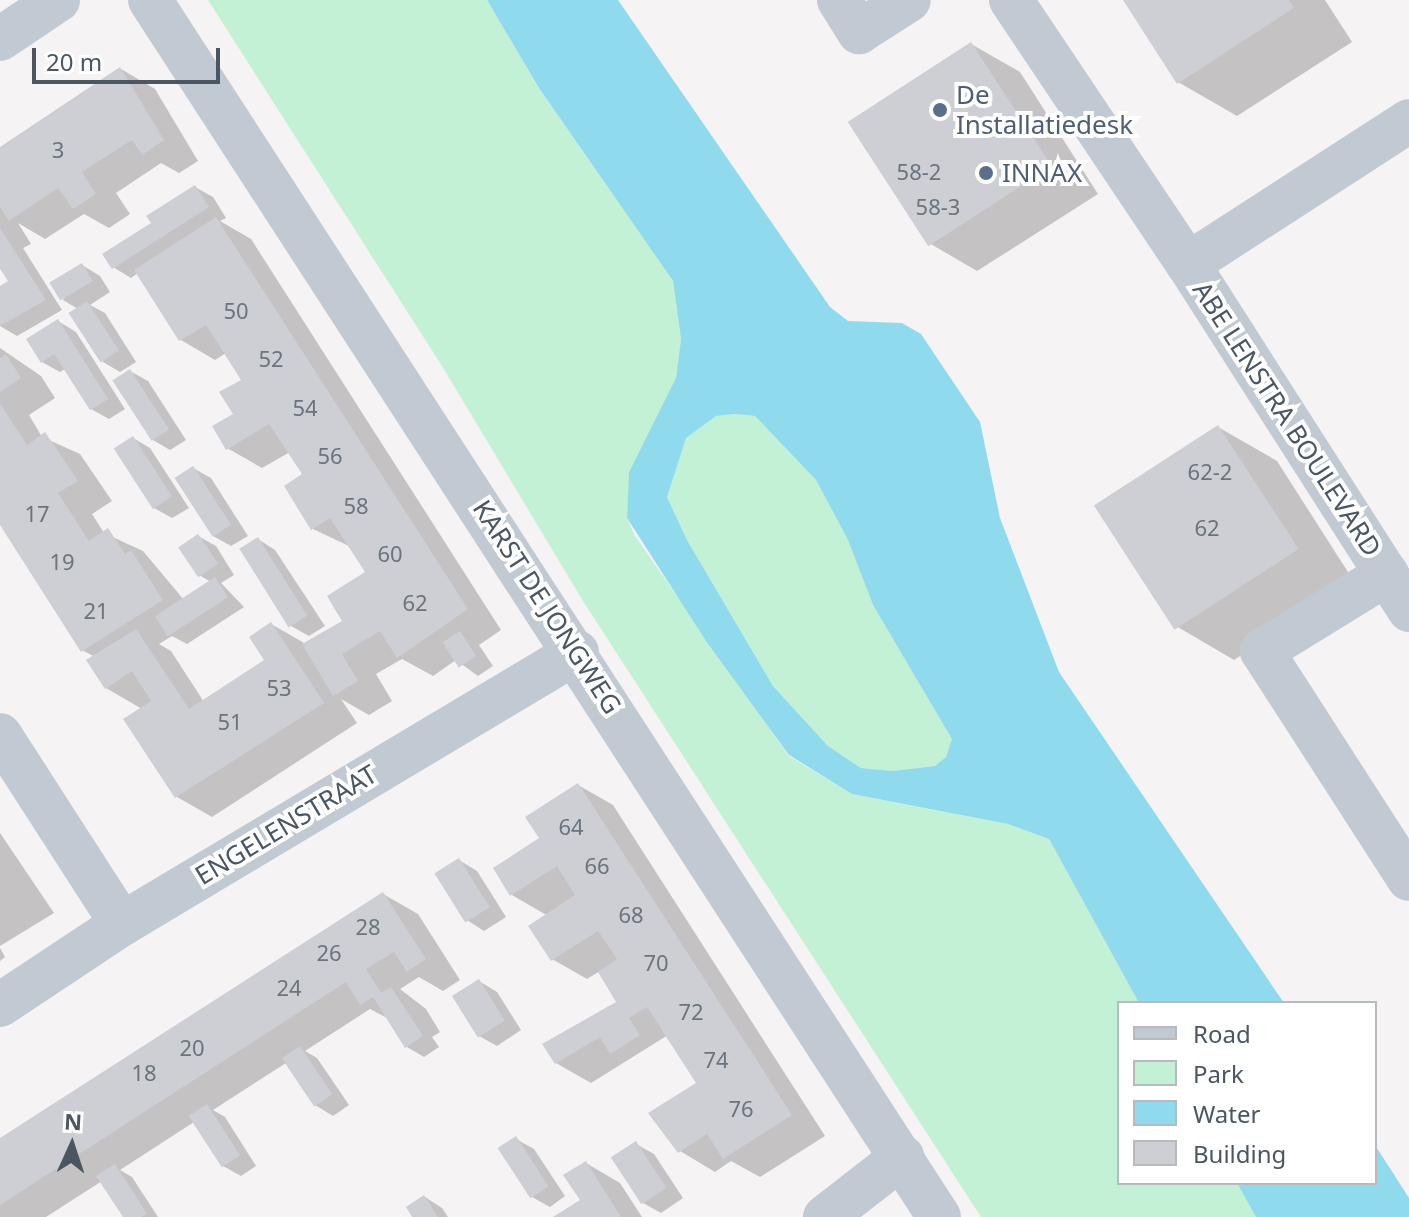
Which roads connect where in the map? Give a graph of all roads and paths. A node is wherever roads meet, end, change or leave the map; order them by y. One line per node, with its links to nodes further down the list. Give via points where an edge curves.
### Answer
1 (58, 0): 6 (street)
2 (150, 0): 10 (street, KARST DE JONGWEG)
3 (839, 0): 4 (street, via 859,32)
4 (909, 0)
5 (1011, 0): 8 (street, ABE LENSTRA BOULEVARD)
6 (0, 39)
7 (1409, 121): 8 (street, ABE LENSTRA BOULEVARD)
8 (1188, 264): 9 (street, ABE LENSTRA BOULEVARD)
9 (1398, 592): 12 (street, ABE LENSTRA BOULEVARD, via 1262,651)
10 (577, 652): 13 (street, ENGELENSTRAAT); 15 (street, KARST DE JONGWEG)
11 (0, 735): 13 (street)
12 (1409, 879)
13 (122, 924): 14 (street, ENGELENSTRAAT)
14 (0, 1005)
15 (902, 1157): 16 (street); 17 (street, KARST DE JONGWEG)
16 (825, 1217)
17 (939, 1217)

